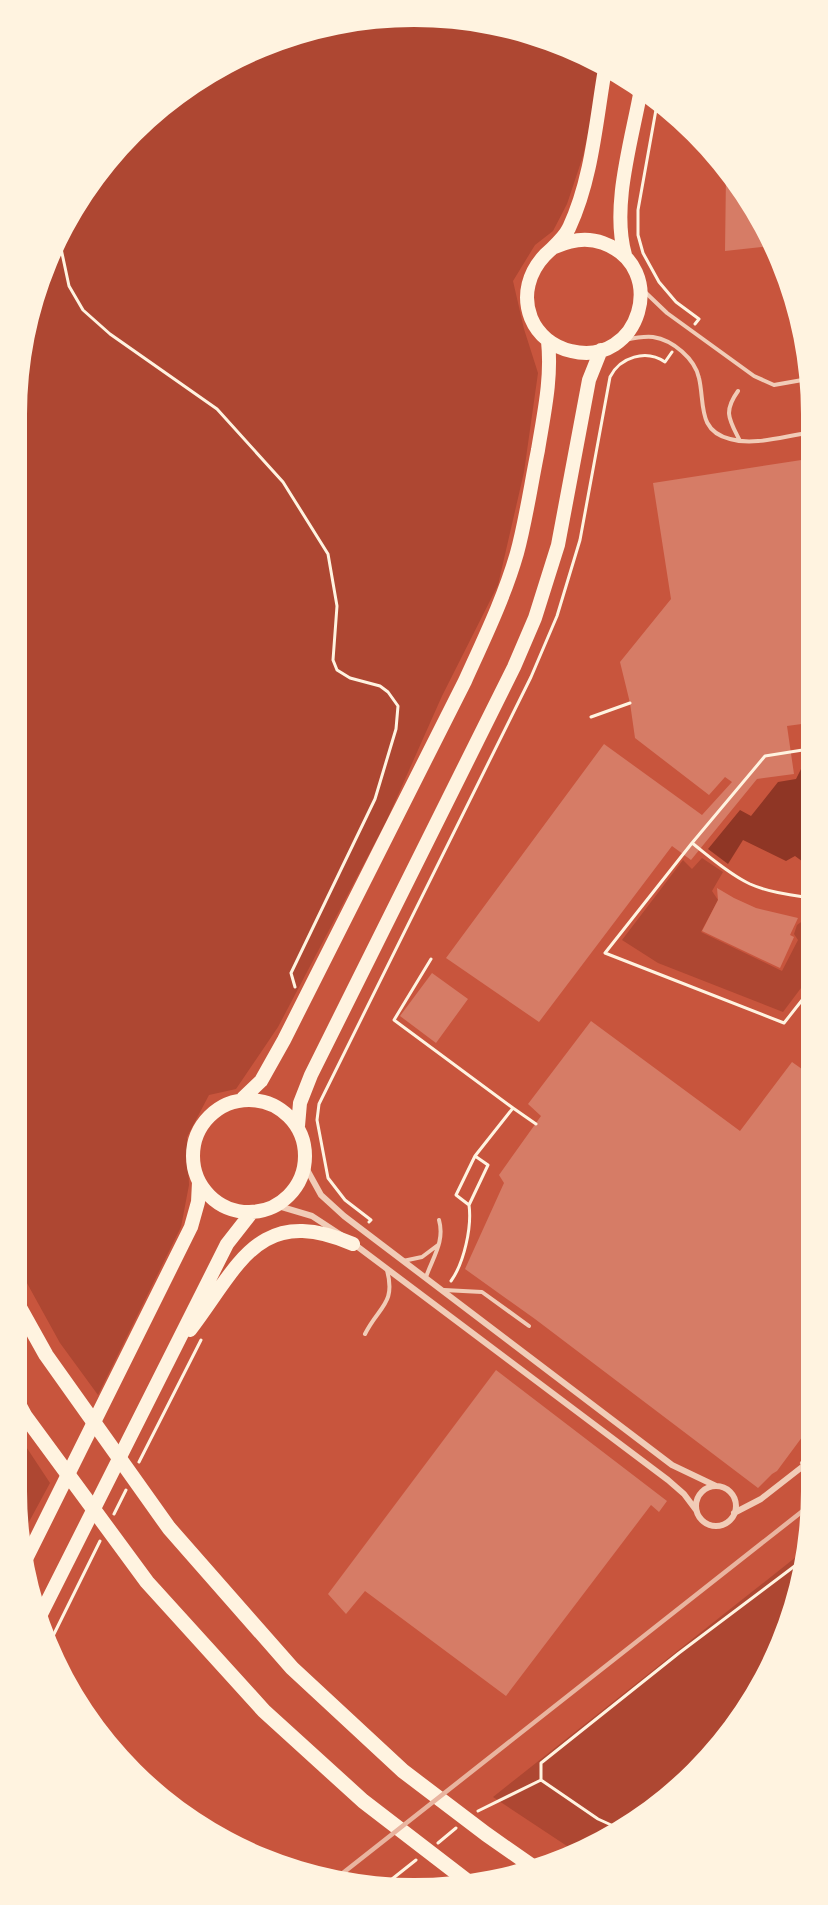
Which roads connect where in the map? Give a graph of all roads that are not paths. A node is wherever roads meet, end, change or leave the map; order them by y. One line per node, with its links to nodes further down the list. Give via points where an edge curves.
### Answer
1 (604, 77): 3 (highway, via 584,189 568,230)
2 (639, 99): 4 (highway, via 619,209)
3 (555, 247): 4 (highway, via 592,240); 6 (highway, via 533,271 527,296 532,319)
4 (625, 255): 5 (highway)
5 (640, 286): 7 (highway, via 636,320); 9 (lane, via 666,314 754,376 774,385)
6 (548, 341): 8 (highway, via 574,352); 13 (highway, via 546,402 521,538 505,591 465,681 301,1006 266,1073)
7 (622, 341): 8 (highway); 12 (lane, via 653,337 683,353 697,370 707,422 717,433)
8 (601, 351): 14 (highway, via 589,380 562,526 535,618 316,1065 300,1103)
9 (799, 381)
10 (738, 391): 12 (lane, via 729,404 730,421)
11 (801, 434): 12 (lane)
12 (740, 441)
13 (243, 1098): 14 (highway, via 277,1107); 16 (highway, via 219,1108 199,1129 192,1156)
14 (298, 1126): 15 (highway)
15 (305, 1166): 17 (highway, via 296,1186); 22 (street, via 316,1189 331,1206)
16 (199, 1182): 18 (highway, via 223,1206); 37 (highway, via 191,1227)
17 (276, 1205): 18 (highway); 21 (street, via 320,1219)
18 (252, 1212): 29 (highway, via 226,1244)
19 (439, 1220): 20 (lane)
20 (441, 1242): 22 (lane, via 422,1257); 24 (lane)
21 (353, 1244): 23 (street); 29 (highway, via 332,1235 306,1231 262,1240 239,1262)
22 (403, 1261): 24 (street)
23 (387, 1269): 28 (lane, via 390,1294); 35 (street, via 668,1480)
24 (426, 1277): 25 (street)
25 (444, 1290): 27 (lane, via 482,1292); 34 (street, via 672,1466)
26 (27, 1323): 39 (highway, via 169,1528 292,1668 403,1771)
27 (529, 1326)
28 (365, 1334)
29 (169, 1358): 38 (highway)
30 (27, 1419): 40 (highway, via 147,1582 264,1711 363,1801)
31 (801, 1464): 33 (street)
32 (801, 1467): 33 (street)
33 (794, 1472): 36 (street, via 761,1499)
34 (716, 1486): 35 (street, via 700,1495); 36 (street, via 732,1496)
35 (696, 1510): 36 (street, via 704,1522 714,1526 727,1522)
36 (734, 1513)
37 (31, 1549)
38 (45, 1606)
39 (525, 1861)
40 (459, 1875)

